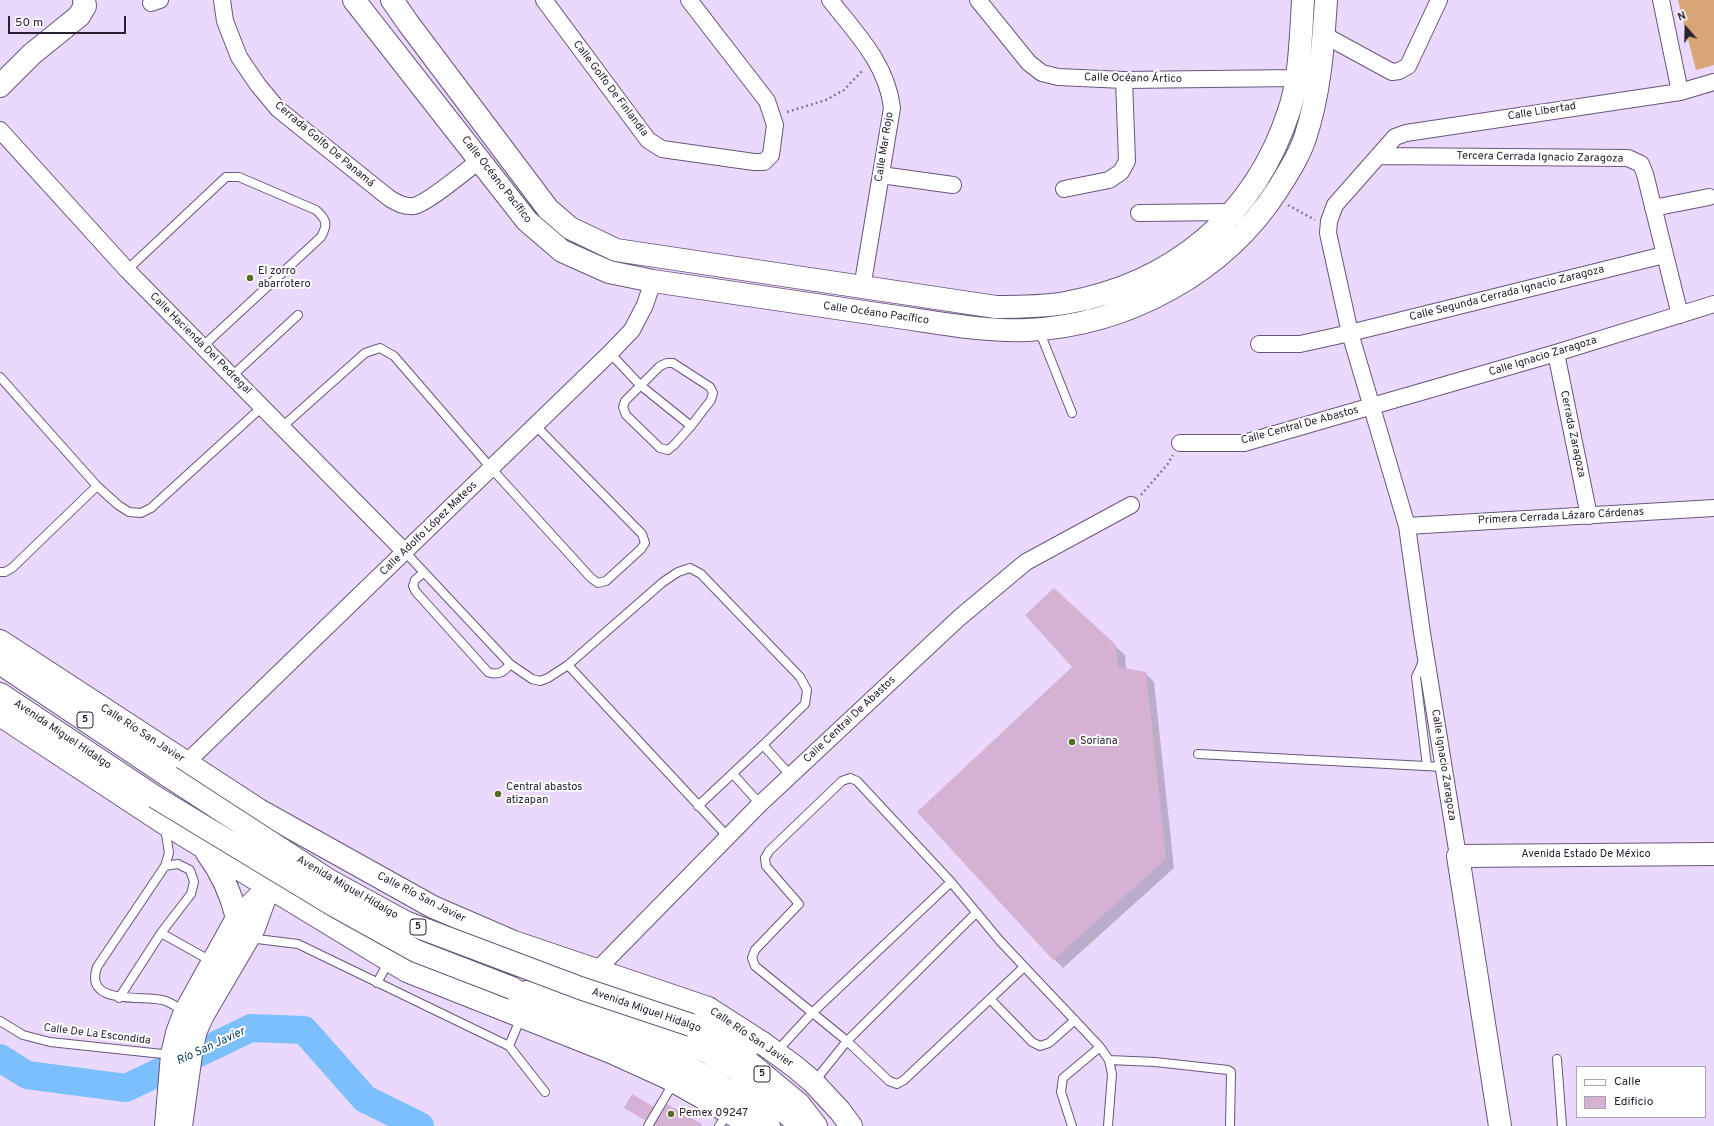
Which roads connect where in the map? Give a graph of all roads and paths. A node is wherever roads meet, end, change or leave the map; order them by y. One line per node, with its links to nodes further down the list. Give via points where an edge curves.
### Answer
1 (222, 0): 24 (street, Cerrada Golfo De Panamá, via 225,21 239,57 278,109 389,198 402,205 415,206 428,200)
2 (354, 0): 24 (street, Calle Océano Pacífico)
3 (392, 0): 37 (street, via 548,209 570,228 616,250)
4 (544, 0): 21 (street, Calle Golfo De Finlandia, via 648,140 662,150 764,162 771,155 775,125)
5 (689, 0): 21 (street, Calle Golfo De Finlandia, via 767,101)
6 (830, 0): 14 (street, Calle Mar Rojo)
7 (978, 0): 17 (street, Calle Océano Ártico, via 1029,63 1042,73 1058,77)
8 (1303, 0): 16 (street)
9 (1326, 0): 13 (street, Calle Océano Pacífico)
10 (1438, 0): 13 (street, via 1408,66 1399,70 1392,72)
11 (1661, 0): 20 (street)
12 (84, 3): 19 (street, via 79,16 32,54)
13 (1324, 34): 15 (street, Calle Océano Pacífico)
14 (875, 58): 21 (path, via 844,90 804,108); 25 (street, Calle Mar Rojo, via 888,87 892,108)
15 (1321, 72): 16 (street, Calle Océano Ártico); 41 (street, Calle Océano Pacífico, via 1304,141 1288,173 1265,209 1210,264 1172,288 1136,306 1094,320)
16 (1296, 78): 17 (street, Calle Océano Ártico); 30 (street, via 1290,109 1268,160 1251,189)
17 (1124, 80): 27 (street, via 1127,161 1120,172 1109,180)
18 (1714, 82): 20 (street, Calle Libertad)
19 (0, 86)
20 (1680, 92): 23 (street, Calle Libertad, via 1406,133 1395,137)
21 (771, 116)
22 (0, 130): 35 (street, Calle Hacienda Del Pedregal)
23 (1378, 156): 29 (street, Tercera Cerrada Ignacio Zaragoza, via 1628,158 1641,164); 42 (street, Calle Ignacio Zaragoza, via 1335,205 1329,221 1328,233)
24 (480, 160): 36 (street, Calle Océano Pacífico, via 527,221 562,251 609,272)
25 (881, 175): 26 (street); 37 (street, Calle Mar Rojo)
26 (953, 185)
27 (1064, 189)
28 (1709, 196): 29 (street)
29 (1653, 208): 34 (street, Tercera Cerrada Ignacio Zaragoza)
30 (1233, 212): 32 (street); 37 (street, via 1205,240 1169,265 1137,282 1100,295 1064,303 996,306)
31 (1299, 212): 33 (path)
32 (1139, 213)
33 (1313, 219)
34 (1664, 255): 40 (street, Tercera Cerrada Ignacio Zaragoza); 42 (street, Calle Segunda Cerrada Ignacio Zaragoza)
35 (127, 270): 44 (street, Calle Hacienda Del Pedregal); 44 (lane, via 226,177 239,177 316,210 324,217 326,228 321,237)
36 (653, 281): 41 (street, Calle Océano Pacífico, via 956,325 993,329); 45 (street, Calle Adolfo López Mateos, via 645,305 632,330)
37 (862, 288)
38 (1714, 304): 40 (street, Calle Ignacio Zaragoza)
39 (298, 315): 47 (lane)
40 (1680, 315): 46 (street, Calle Ignacio Zaragoza)
41 (1039, 329): 52 (lane)
42 (1350, 333): 43 (street, Calle Segunda Cerrada Ignacio Zaragoza, via 1300,344); 51 (street, Calle Ignacio Zaragoza)
43 (1259, 344)
44 (202, 347): 47 (street, Calle Hacienda Del Pedregal)
45 (610, 353): 49 (lane); 53 (street, Calle Adolfo López Mateos)
46 (1556, 353): 51 (street, Calle Ignacio Zaragoza); 61 (street, Cerrada Zaragoza)
47 (232, 376): 50 (street, Calle Hacienda Del Pedregal)
48 (0, 377): 58 (lane)
49 (640, 385): 54 (lane); 54 (lane, via 625,401 623,407 626,415 660,448 668,450); 54 (lane, via 660,366 673,363 710,387 713,393 711,400)
50 (262, 406): 55 (street, Calle Hacienda Del Pedregal); 58 (lane, via 151,508 141,513 129,512)
51 (1371, 407): 56 (street, Calle Central De Abastos, via 1244,443); 62 (street, Calle Ignacio Zaragoza)
52 (1072, 413)
53 (535, 425): 57 (street, Calle Adolfo López Mateos); 57 (lane, via 642,534 645,543 641,549 606,581 598,582 591,578)
54 (691, 426)
55 (282, 427): 57 (lane, via 365,353 380,348 394,356); 63 (street, Calle Hacienda Del Pedregal)
56 (1180, 443): 59 (path, via 1167,466)
57 (491, 468): 63 (street, Calle Adolfo López Mateos)
58 (98, 486): 64 (lane, via 12,568)
59 (1131, 505): 79 (street, Calle Central De Abastos, via 1026,562 959,618)
60 (1714, 508): 61 (street, Primera Cerrada Lázaro Cárdenas)
61 (1589, 516): 62 (street, Primera Cerrada Lázaro Cárdenas)
62 (1407, 526): 67 (street, Calle Ignacio Zaragoza)
63 (405, 552): 65 (lane); 77 (street, Calle Adolfo López Mateos)
64 (0, 572)
65 (423, 573): 69 (lane); 69 (lane, via 415,580 413,586 416,592 488,672 495,675 504,671)
66 (0, 641): 77 (street, Calle Río San Javier)
67 (1426, 655): 75 (lane, via 1416,677); 76 (street, Calle Ignacio Zaragoza)
68 (0, 663): 77 (street, Avenida Miguel Hidalgo / 5)
69 (510, 664): 70 (lane, via 532,680 540,681)
70 (568, 665): 73 (lane, via 663,582 690,568 701,574 800,677 807,690 805,704); 81 (lane)
71 (0, 694): 102 (street, Avenida Miguel Hidalgo / 5, bridge, via 156,797 335,906 416,951)
72 (0, 715): 83 (street)
73 (763, 745): 78 (lane); 79 (lane)
74 (1198, 754): 75 (lane)
75 (1427, 766): 76 (lane)
76 (1444, 767): 87 (street, Calle Ignacio Zaragoza)
77 (186, 771): 82 (street, Calle Río San Javier); 83 (street, via 209,794 207,803 201,814 192,822 183,825); 112 (street, Avenida Miguel Hidalgo / 5, bridge, via 330,881 405,922 580,988 691,1025)
78 (733, 774): 80 (lane); 81 (lane)
79 (791, 776): 80 (street, Calle Central De Abastos)
80 (760, 804): 84 (street, Calle Central De Abastos)
81 (698, 806): 84 (lane)
82 (259, 810): 89 (street, Calle Río San Javier); 91 (street, via 275,858 274,872)
83 (164, 823): 85 (street); 88 (lane, via 169,853)
84 (728, 838): 100 (street, Calle Central De Abastos)
85 (203, 847): 91 (street); 94 (street, via 223,878)
86 (1714, 854): 87 (street, Avenida Estado De México)
87 (1458, 856): 136 (street, Calle Ignacio Zaragoza)
88 (165, 866): 95 (lane, via 178,864 190,870 194,882 191,894); 103 (lane, via 97,967 94,976 97,985)
89 (361, 868): 91 (street, via 306,868); 92 (street, Calle Río San Javier)
90 (951, 882): 93 (lane); 107 (lane); 107 (lane, via 857,781 850,778 842,781 765,858 766,866 799,904 755,950 752,958 755,966 772,982)
91 (268, 888): 94 (street); 96 (street); 98 (street)
92 (433, 907): 98 (street, via 414,910 403,916 396,928 394,942); 100 (street, Calle Río San Javier, via 514,942)
93 (976, 912): 99 (lane); 111 (lane)
94 (237, 918): 97 (street)
95 (161, 933): 97 (lane); 103 (lane)
96 (248, 938): 101 (lane, via 298,944); 116 (street)
97 (212, 961): 106 (street)
98 (398, 966): 101 (lane); 108 (street)
99 (1024, 967): 104 (lane); 109 (lane)
100 (596, 971): 105 (street, Calle Río San Javier)
101 (377, 983): 113 (lane)
102 (512, 988): 123 (street, via 546,1009 686,1065); 129 (street, Avenida Miguel Hidalgo, via 707,1052 737,1070)
103 (119, 998): 106 (lane, via 164,1000)
104 (991, 1000): 109 (lane, via 1032,1042 1040,1046 1049,1042); 111 (lane, via 904,1080 896,1084 869,1063)
105 (708, 1008): 112 (street); 114 (street, Calle Río San Javier)
106 (185, 1012): 116 (street, via 177,1033)
107 (812, 1013): 111 (lane); 114 (lane)
108 (522, 1017): 113 (lane); 119 (street, via 611,1052)
109 (1075, 1020): 115 (lane)
110 (0, 1021): 116 (lane, Calle De La Escondida, via 24,1035 50,1042)
111 (847, 1041): 120 (lane)
112 (726, 1045): 114 (street); 122 (street, Avenida Miguel Hidalgo / 5)
113 (508, 1046): 121 (lane)
114 (768, 1047): 120 (street, Calle Río San Javier)
115 (1100, 1047): 118 (lane); 133 (lane, via 1064,1078 1061,1092)
116 (177, 1059): 124 (street); 125 (street, via 187,1094)
117 (1557, 1059): 137 (lane)
118 (1109, 1060): 134 (lane, via 1112,1074); 135 (lane, via 1228,1070 1231,1072)
119 (674, 1081): 123 (street); 126 (lane)
120 (814, 1082): 132 (street, Calle Río San Javier)
121 (545, 1092)
122 (799, 1104): 130 (street, Avenida Miguel Hidalgo / 5); 131 (street)
123 (726, 1110): 127 (street); 128 (street)
124 (166, 1126)
125 (181, 1126)
126 (648, 1126)
127 (753, 1126)
128 (769, 1126)
129 (800, 1126)
130 (816, 1126)
131 (847, 1126)
132 (851, 1126)
133 (1072, 1126)
134 (1108, 1126)
135 (1230, 1126)
136 (1500, 1126)
137 (1562, 1126)

